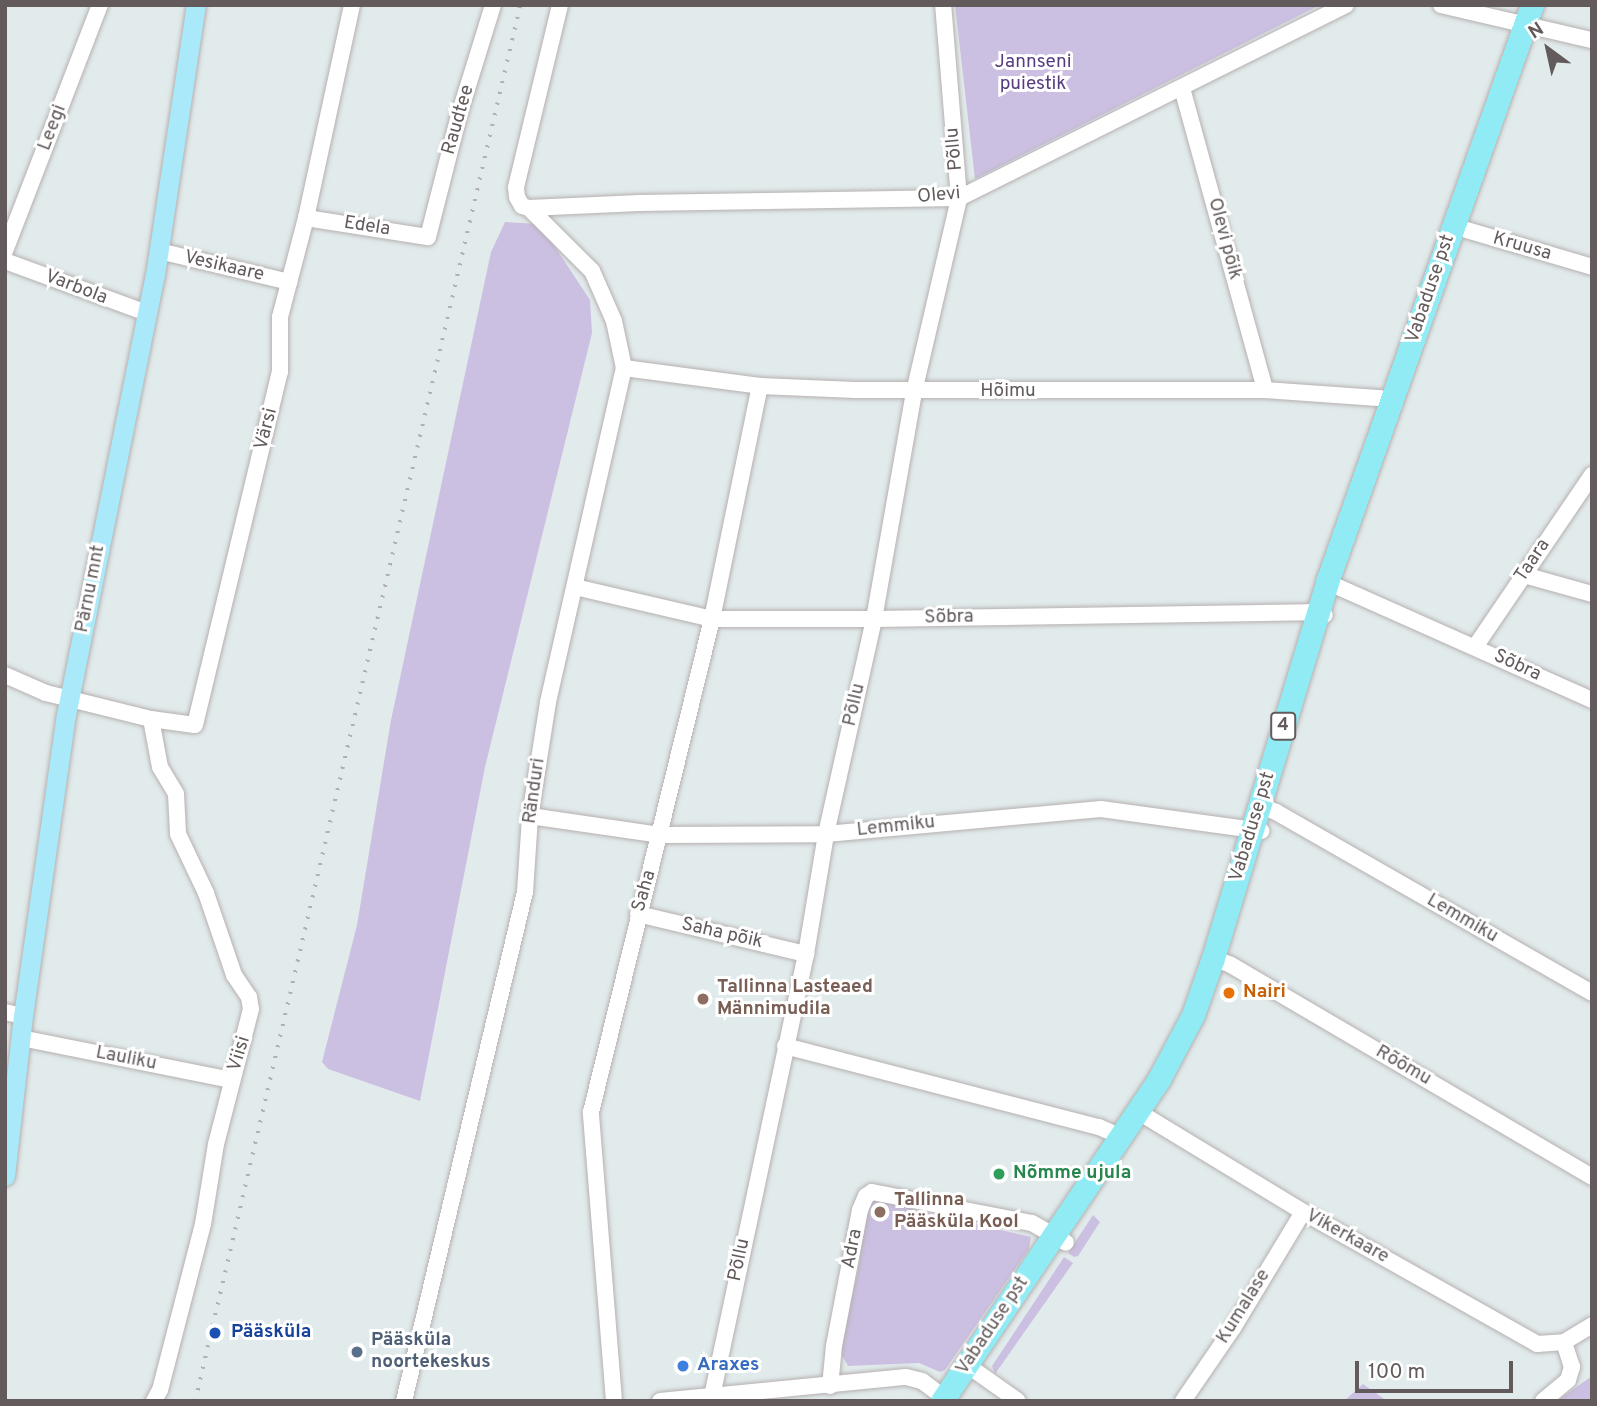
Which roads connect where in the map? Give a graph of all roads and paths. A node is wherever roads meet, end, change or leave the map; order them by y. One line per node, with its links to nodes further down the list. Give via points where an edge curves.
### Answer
1 (100, 5): 17 (street, Leegi)
2 (196, 5): 18 (main road, Pärnu mnt)
3 (352, 5): 14 (street, Värsi)
4 (493, 5): 16 (street, Raudtee)
5 (560, 5): 13 (street, via 516,187 522,206)
6 (943, 5): 12 (street, Põllu)
7 (1346, 5): 11 (street, Olevi)
8 (1441, 5): 9 (street)
9 (1534, 16): 10 (street); 15 (highway, Vabaduse pst / 4)
10 (1592, 40)
11 (1182, 88): 12 (street, Olevi); 25 (street, Olevi põik)
12 (959, 198): 13 (street, Olevi); 26 (street, Põllu)
13 (529, 208): 23 (street, Ränduri, via 592,271 614,321)
14 (306, 218): 16 (street, Edela); 21 (street, Värsi)
15 (1458, 228): 20 (street, Kruusa); 27 (highway, Vabaduse pst / 4); 30 (highway, Vabaduse pst / 4)
16 (428, 237)
17 (5, 251)
18 (159, 251): 21 (street, Vesikaare); 22 (main road, Pärnu mnt)
19 (5, 261): 22 (street, Varbola)
20 (1592, 267)
21 (289, 282): 40 (street, Värsi, via 280,317 281,372 195,725)
22 (147, 313): 38 (main road, Pärnu mnt)
23 (624, 368): 24 (street, Hõimu); 31 (street, Ränduri)
24 (760, 386): 26 (street, Hõimu); 34 (street, Saha)
25 (1265, 390): 26 (street, Hõimu); 27 (street, Hõimu)
26 (914, 392): 35 (street, Põllu)
27 (1392, 399): 30 (highway, Vabaduse pst / 4)
28 (1592, 475): 29 (street, Taara)
29 (1524, 575): 32 (street); 36 (street, Taara)
30 (1332, 583): 33 (highway, Vabaduse pst / 4); 36 (street, Sõbra)
31 (575, 587): 34 (street, Sõbra); 42 (street, Ränduri, via 548,702)
32 (1592, 594)
33 (1322, 614): 35 (street, Sõbra); 41 (highway, Vabaduse pst / 4)
34 (712, 619): 35 (street, Sõbra); 45 (street, Saha)
35 (874, 620): 44 (street, Põllu)
36 (1475, 647): 39 (street, Sõbra)
37 (5, 675): 38 (street, Värsi)
38 (69, 699): 40 (street, Värsi); 50 (main road, Pärnu mnt)
39 (1592, 700)
40 (151, 719): 53 (street, Viisi, via 159,766 176,794 178,834 206,893 234,975 249,997 250,1020)
41 (1264, 808): 43 (highway, Vabaduse pst / 4); 49 (street, Lemmiku)
42 (530, 816): 45 (street, Lemmiku); 67 (street, Ränduri, via 525,892)
43 (1257, 830): 44 (street, Lemmiku, via 1101,809); 48 (highway, Vabaduse pst / 4)
44 (826, 834): 45 (street, Lemmiku); 47 (street, Põllu)
45 (660, 835): 46 (street, Saha)
46 (638, 914): 47 (street, Saha põik); 68 (street, Saha, via 591,1112)
47 (806, 954): 52 (street, Põllu)
48 (1217, 960): 54 (highway, Vabaduse pst / 4); 57 (street, Rõõmu)
49 (1592, 993)
50 (14, 1014): 51 (main road, Pärnu mnt)
51 (21, 1038): 53 (street, Lauliku); 56 (main road, Pärnu mnt)
52 (785, 1046): 55 (street, via 1099,1127); 64 (street, Põllu)
53 (232, 1080): 66 (street, Viisi, via 203,1223)
54 (1142, 1115): 55 (highway, Vabaduse pst / 4); 58 (street, Vikerkaare); 59 (highway, Vabaduse pst / 4)
55 (1121, 1137): 59 (highway, Vabaduse pst / 4)
56 (5, 1176)
57 (1592, 1177)
58 (1303, 1212): 61 (street, Vikerkaare, via 1537,1344); 71 (street, Kumalase)
59 (1060, 1239): 62 (highway, Vabaduse pst / 4); 63 (street, Adra, via 1032,1223 872,1192 860,1210)
60 (1592, 1325): 61 (street)
61 (1564, 1342): 72 (street, via 1572,1367 1568,1380)
62 (972, 1369): 65 (highway, Vabaduse pst / 4); 70 (street)
63 (830, 1386): 64 (street); 65 (street, via 906,1377 922,1381)
64 (712, 1398): 69 (street)
65 (949, 1400)
66 (154, 1401)
67 (404, 1401)
68 (614, 1401)
69 (660, 1401)
70 (1018, 1401)
71 (1183, 1401)
72 (1543, 1401)

